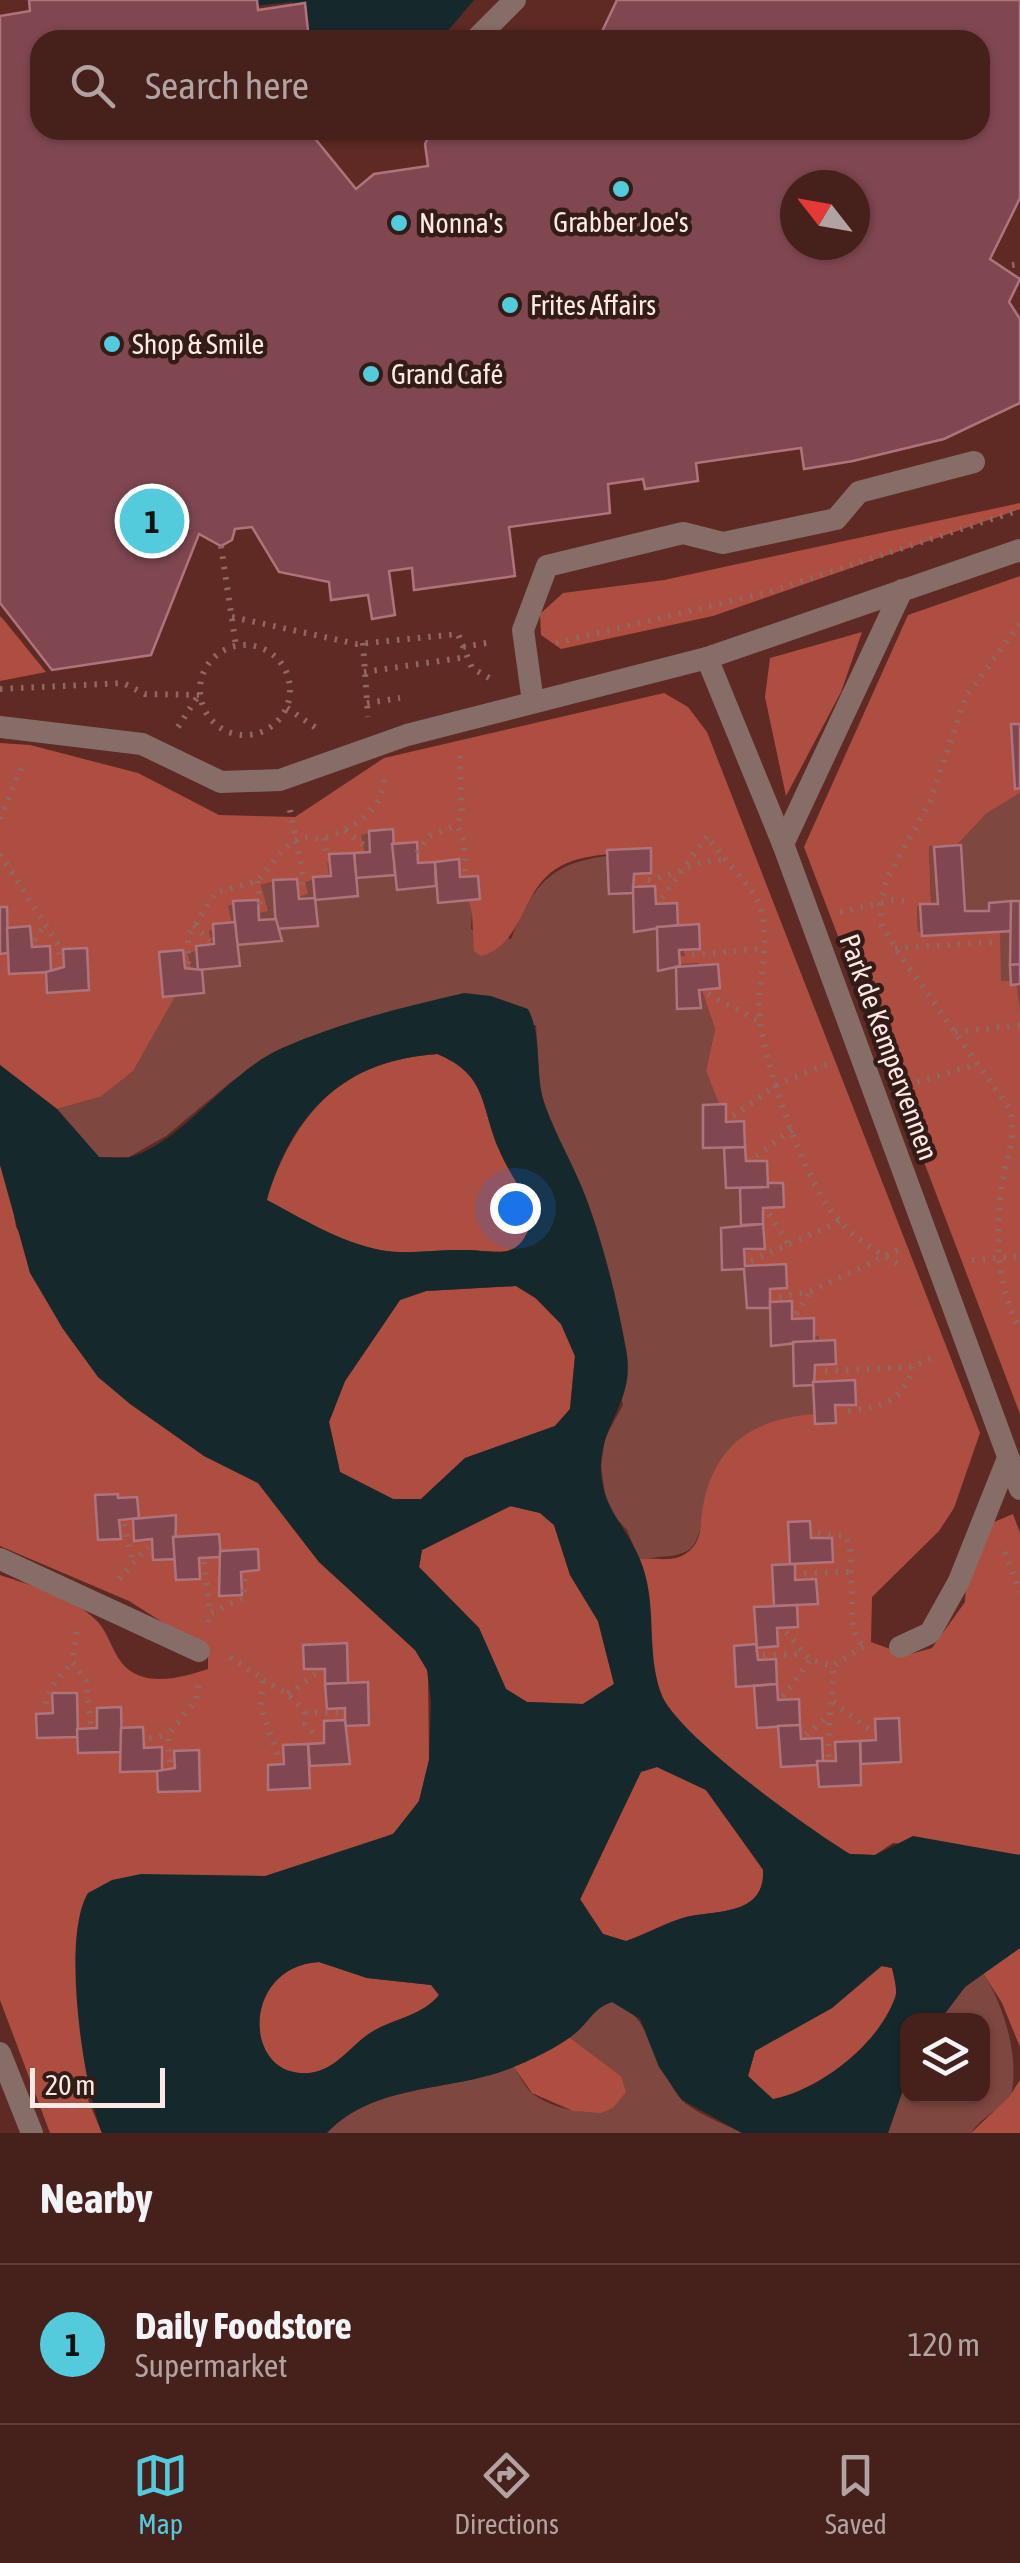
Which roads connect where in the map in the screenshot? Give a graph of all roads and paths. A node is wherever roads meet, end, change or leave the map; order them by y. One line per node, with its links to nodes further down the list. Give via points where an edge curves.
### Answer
1 (515, 0): 2 (lane)
2 (485, 30)
3 (974, 462): 12 (lane, via 859,492 836,520 723,543 683,533 547,566 523,630)
4 (1020, 510): 12 (path, via 765,593)
5 (221, 546): 8 (path)
6 (1020, 550): 7 (lane)
7 (902, 590): 14 (lane); 29 (lane)
8 (232, 617): 10 (path); 11 (path)
9 (1020, 624): 42 (path, via 966,696 929,804 886,878)
10 (363, 643): 13 (path, via 458,634); 15 (path)
11 (236, 646): 17 (path, via 206,666); 17 (path, via 258,646 282,664 290,693 278,720 238,736 212,722)
12 (526, 650): 18 (lane)
13 (467, 657): 15 (path); 18 (path, via 472,668)
14 (707, 658): 18 (lane); 29 (lane, Park de Kempervennen)
15 (364, 672): 22 (path)
16 (0, 688): 17 (path, via 124,683 144,694)
17 (199, 695)
18 (533, 702): 19 (lane)
19 (454, 722): 22 (lane); 25 (path, via 464,774)
20 (0, 727): 21 (lane)
21 (40, 730): 23 (lane, via 142,744 221,782); 24 (path)
22 (373, 746): 23 (lane); 26 (path, via 384,790 366,816)
23 (287, 778): 28 (path)
24 (0, 819)
25 (457, 825): 32 (path, via 430,836); 36 (path)
26 (345, 830): 27 (path); 30 (path)
27 (324, 838): 28 (path); 31 (path)
28 (296, 842): 38 (path, via 272,858); 39 (path)
29 (783, 844): 58 (lane, Park de Kempervennen)
30 (366, 847)
31 (326, 852)
32 (418, 853)
33 (0, 854): 44 (path)
34 (723, 860): 35 (path); 35 (path, via 706,836); 49 (path, via 756,897)
35 (683, 870): 37 (path); 40 (path)
36 (465, 872)
37 (648, 880)
38 (258, 882): 43 (path); 45 (path, via 215,893)
39 (301, 892)
40 (662, 898)
41 (912, 901): 42 (path)
42 (880, 906): 50 (path)
43 (262, 911)
44 (46, 924): 46 (path); 52 (path)
45 (194, 926): 47 (path); 53 (path)
46 (34, 940)
47 (210, 940)
48 (998, 942): 50 (path)
49 (764, 948): 51 (path); 55 (path)
50 (895, 948): 57 (path)
51 (692, 954)
52 (60, 963)
53 (188, 964)
54 (708, 994): 55 (path)
55 (761, 1022): 60 (path)
56 (1020, 1025): 57 (path)
57 (954, 1032): 59 (path)
58 (858, 1051): 60 (path); 61 (lane, Park de Kempervennen)
59 (978, 1064): 61 (path); 63 (path)
60 (778, 1084): 62 (path); 64 (path)
61 (874, 1095): 78 (lane, Park de Kempervennen)
62 (733, 1116)
63 (1017, 1123): 69 (path, via 1002,1187)
64 (792, 1129): 65 (path); 67 (path)
65 (756, 1156)
66 (769, 1214): 68 (path)
67 (841, 1221): 68 (path); 71 (path)
68 (788, 1243): 72 (path)
69 (1003, 1256): 70 (path); 77 (path, via 1008,1307)
70 (1020, 1256)
71 (885, 1257): 73 (path, via 900,1265); 74 (path)
72 (752, 1261)
73 (908, 1282)
74 (811, 1291): 75 (path); 76 (path)
75 (779, 1297)
76 (796, 1314)
77 (1020, 1329)
78 (971, 1362): 79 (path, via 941,1348); 82 (lane, Park de Kempervennen)
79 (913, 1368): 80 (path); 81 (path, via 900,1396 884,1406)
80 (825, 1371)
81 (848, 1411)
82 (1008, 1458): 83 (lane, Park de Kempervennen); 96 (lane, via 959,1581 930,1633)
83 (1020, 1490)
84 (124, 1524): 87 (path)
85 (818, 1533): 89 (path, via 846,1536)
86 (0, 1559): 92 (lane)
87 (132, 1560)
88 (204, 1562): 93 (path)
89 (851, 1572): 90 (path); 95 (path, via 853,1630)
90 (804, 1574)
91 (246, 1576): 93 (path, via 244,1598)
92 (76, 1592): 97 (lane); 100 (path)
93 (210, 1614): 97 (path)
94 (786, 1632): 99 (path)
95 (862, 1646): 96 (path); 101 (path)
96 (900, 1647)
97 (200, 1651): 103 (path, via 225,1655); 113 (path, via 196,1700)
98 (762, 1655): 99 (path)
99 (807, 1657): 101 (path); 105 (path)
100 (72, 1662): 107 (path); 111 (path, via 86,1682)
101 (832, 1666): 106 (path)
102 (318, 1672): 104 (path)
103 (263, 1679): 104 (path); 118 (path, via 262,1708)
104 (288, 1694): 108 (path)
105 (783, 1696)
106 (834, 1702): 110 (path); 112 (path)
107 (46, 1704)
108 (305, 1712): 109 (path); 116 (path, via 305,1724)
109 (340, 1713)
110 (826, 1718): 114 (path); 117 (path)
111 (91, 1725)
112 (871, 1731)
113 (168, 1735): 115 (path); 119 (path)
114 (806, 1735)
115 (149, 1738)
116 (317, 1738)
117 (829, 1757)
118 (280, 1758)
119 (170, 1762)
120 (0, 2053): 121 (lane)
121 (32, 2133)

